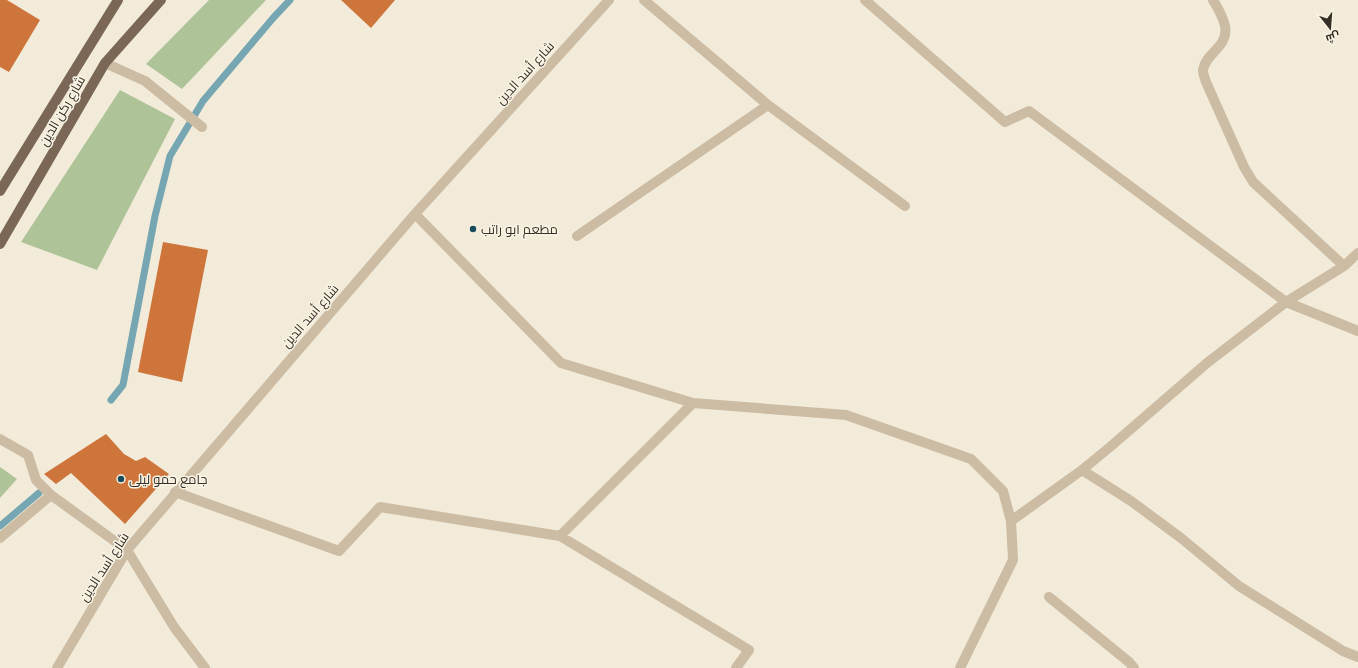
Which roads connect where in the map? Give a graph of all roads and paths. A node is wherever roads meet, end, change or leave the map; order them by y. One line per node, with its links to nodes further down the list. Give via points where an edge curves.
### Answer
1 (118, 0): 10 (main road, شارع ركن الدين)
2 (161, 0): 7 (main road, شارع ركن الدين)
3 (609, 0): 12 (street, شارع أسد الدين)
4 (644, 0): 8 (street)
5 (865, 0): 17 (street, via 1005,122 1029,111)
6 (1213, 0): 16 (street, via 1222,15 1225,27 1224,40 1203,70 1244,167 1252,182)
7 (105, 63): 9 (street, via 145,81); 14 (main road, شارع ركن الدين)
8 (768, 106): 11 (street); 13 (street)
9 (202, 127)
10 (0, 191)
11 (905, 206)
12 (414, 214): 19 (street, via 561,363); 22 (street, شارع أسد الدين)
13 (577, 236)
14 (0, 244)
15 (1358, 253): 16 (street)
16 (1344, 266): 17 (street)
17 (1286, 302): 18 (street); 21 (street, via 1207,363)
18 (1358, 331)
19 (693, 403): 24 (street, via 846,415 971,459 1003,491); 25 (street)
20 (0, 439): 23 (street, via 28,455 36,480)
21 (1082, 470): 24 (street); 29 (street, via 1181,538 1239,586 1343,652)
22 (176, 492): 25 (street, via 339,551 380,507); 27 (street, شارع أسد الدين)
23 (51, 495): 26 (street); 27 (street)
24 (1011, 521): 33 (street, via 1013,560)
25 (560, 536): 32 (street, via 749,650)
26 (0, 538)
27 (127, 550): 30 (street, شارع أسد الدين); 31 (street, via 174,627)
28 (1049, 598): 34 (street)
29 (1358, 657)
30 (57, 668)
31 (205, 668)
32 (736, 668)
33 (960, 668)
34 (1134, 668)

